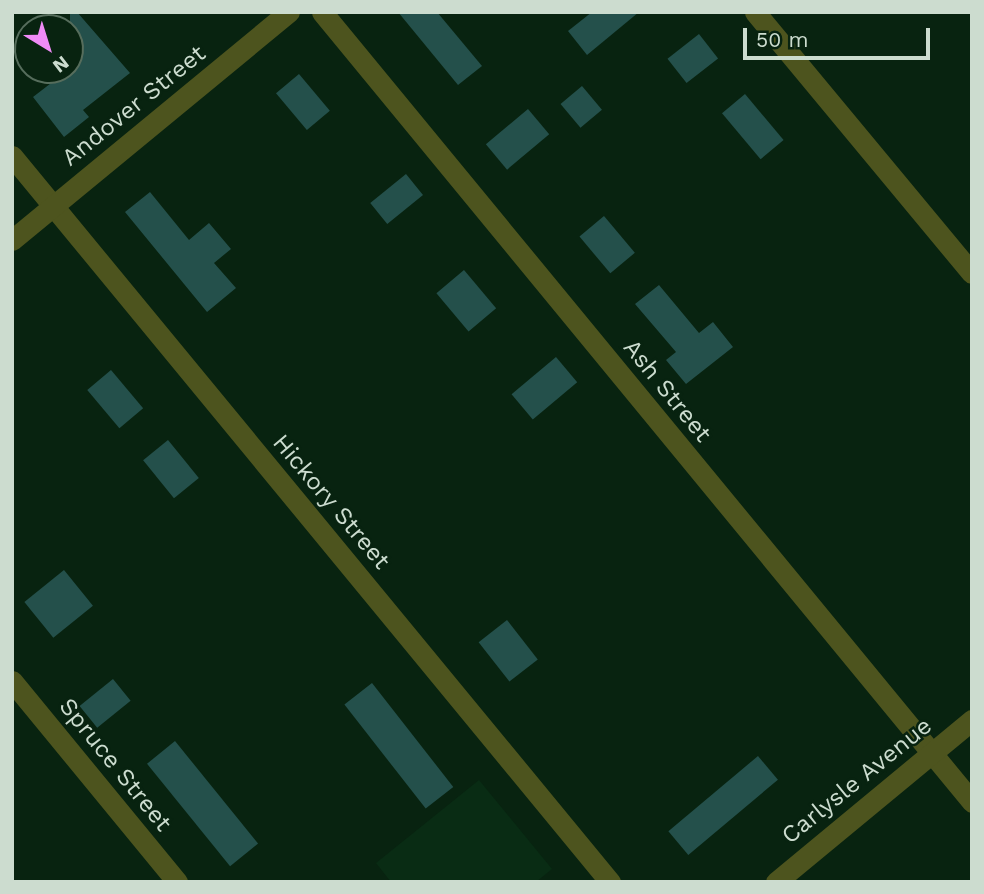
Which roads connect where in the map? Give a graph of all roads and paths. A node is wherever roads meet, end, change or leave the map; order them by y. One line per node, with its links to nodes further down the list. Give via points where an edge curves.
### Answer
1 (289, 12): 5 (street, Andover Street)
2 (322, 12): 10 (street, Ash Street)
3 (755, 12): 7 (street)
4 (12, 156): 5 (street, Hickory Street)
5 (53, 206): 6 (street, Andover Street); 13 (street, Hickory Street)
6 (12, 240)
7 (972, 273)
8 (12, 681): 12 (street, Spruce Street)
9 (972, 720): 10 (street, Carlysle Avenue)
10 (931, 754): 11 (street, Ash Street); 14 (street, Carlysle Avenue)
11 (972, 802)
12 (177, 882)
13 (610, 882)
14 (776, 882)

